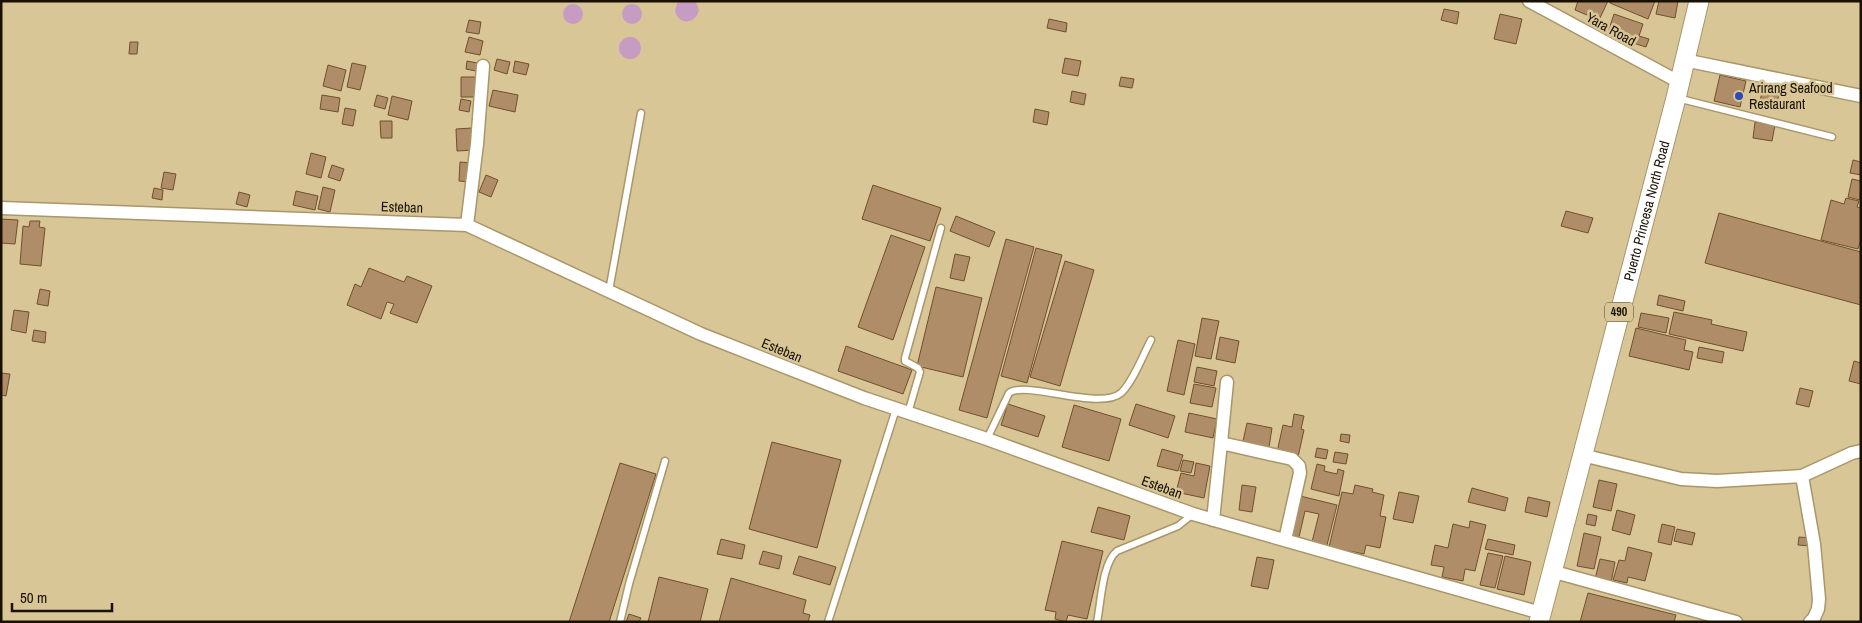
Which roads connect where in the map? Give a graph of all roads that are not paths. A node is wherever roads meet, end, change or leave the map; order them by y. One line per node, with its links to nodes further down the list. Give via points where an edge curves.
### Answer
1 (1530, 1): 5 (street, Yara Road)
2 (1699, 1): 3 (main road, Puerto Princesa North Road / 490)
3 (1684, 60): 5 (main road, Puerto Princesa North Road / 490); 6 (street)
4 (483, 66): 10 (street)
5 (1677, 90): 8 (lane); 19 (main road, Puerto Princesa North Road / 490)
6 (1861, 96)
7 (641, 112): 12 (lane)
8 (1832, 137)
9 (1, 208): 10 (street, Esteban)
10 (467, 225): 12 (street, Esteban)
11 (941, 228): 15 (lane, via 905,358 920,372)
12 (609, 291): 15 (street, Esteban, via 700,334)
13 (1151, 340): 16 (lane, via 1128,386 1116,397 1108,399 1012,390)
14 (1227, 382): 17 (street)
15 (902, 411): 16 (street, Esteban); 28 (lane)
16 (987, 439): 22 (street, Esteban)
17 (1221, 443): 23 (street); 24 (street, via 1292,459 1299,466)
18 (1861, 451): 21 (street)
19 (1582, 454): 21 (street, via 1689,480); 25 (main road, Puerto Princesa North Road / 490)
20 (665, 461): 27 (lane)
21 (1802, 476): 31 (street, via 1814,544 1819,599 1818,610)
22 (1193, 514): 23 (street, Esteban); 29 (lane, via 1178,526 1112,555 1107,566)
23 (1213, 520): 24 (street, Esteban)
24 (1285, 540): 26 (street, Esteban)
25 (1551, 571): 26 (main road, Puerto Princesa North Road / 490); 30 (street)
26 (1540, 617)
27 (620, 622)
28 (828, 622)
29 (1098, 622)
30 (1736, 622)
31 (1810, 622)

